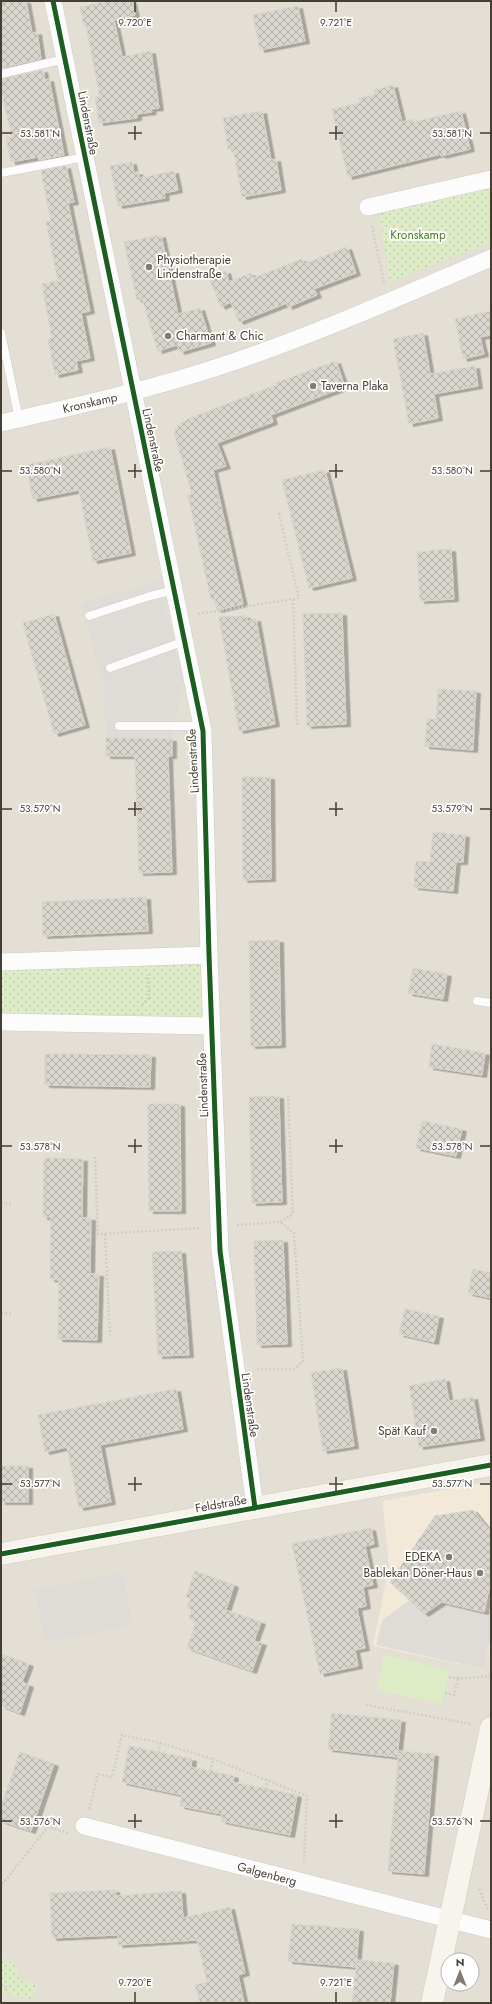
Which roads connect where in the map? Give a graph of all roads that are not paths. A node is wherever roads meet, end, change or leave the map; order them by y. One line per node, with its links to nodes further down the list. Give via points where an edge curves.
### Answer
1 (53, 1): 2 (street, Lindenstraße)
2 (65, 59): 3 (lane); 4 (street, Lindenstraße)
3 (1, 74)
4 (85, 157): 5 (lane); 10 (street, Lindenstraße)
5 (1, 173)
6 (491, 179): 7 (street)
7 (368, 207)
8 (491, 258): 10 (street, Kronskamp, via 388,302 227,364)
9 (1, 333): 11 (lane)
10 (133, 393): 11 (street, Kronskamp); 13 (street, Lindenstraße)
11 (19, 419): 12 (street, Kronskamp)
12 (1, 423)
13 (175, 590): 14 (lane); 15 (street, Lindenstraße)
14 (89, 616)
15 (185, 641): 16 (lane); 18 (street, Lindenstraße)
16 (110, 668)
17 (119, 726): 18 (lane)
18 (202, 726): 19 (street, Lindenstraße)
19 (208, 955): 20 (street); 24 (street, Lindenstraße)
20 (1, 962)
21 (477, 1001): 22 (lane)
22 (491, 1003)
23 (1, 1022): 24 (street)
24 (211, 1026): 26 (street, Lindenstraße, via 220,1251)
25 (491, 1465): 26 (street, Feldstraße)
26 (255, 1508): 27 (street, Feldstraße)
27 (1, 1554)
28 (483, 1726): 30 (street)
29 (84, 1826): 30 (street, Galgenberg)
30 (450, 1920): 31 (street, Galgenberg); 32 (street)
31 (491, 1930)
32 (432, 2003)

